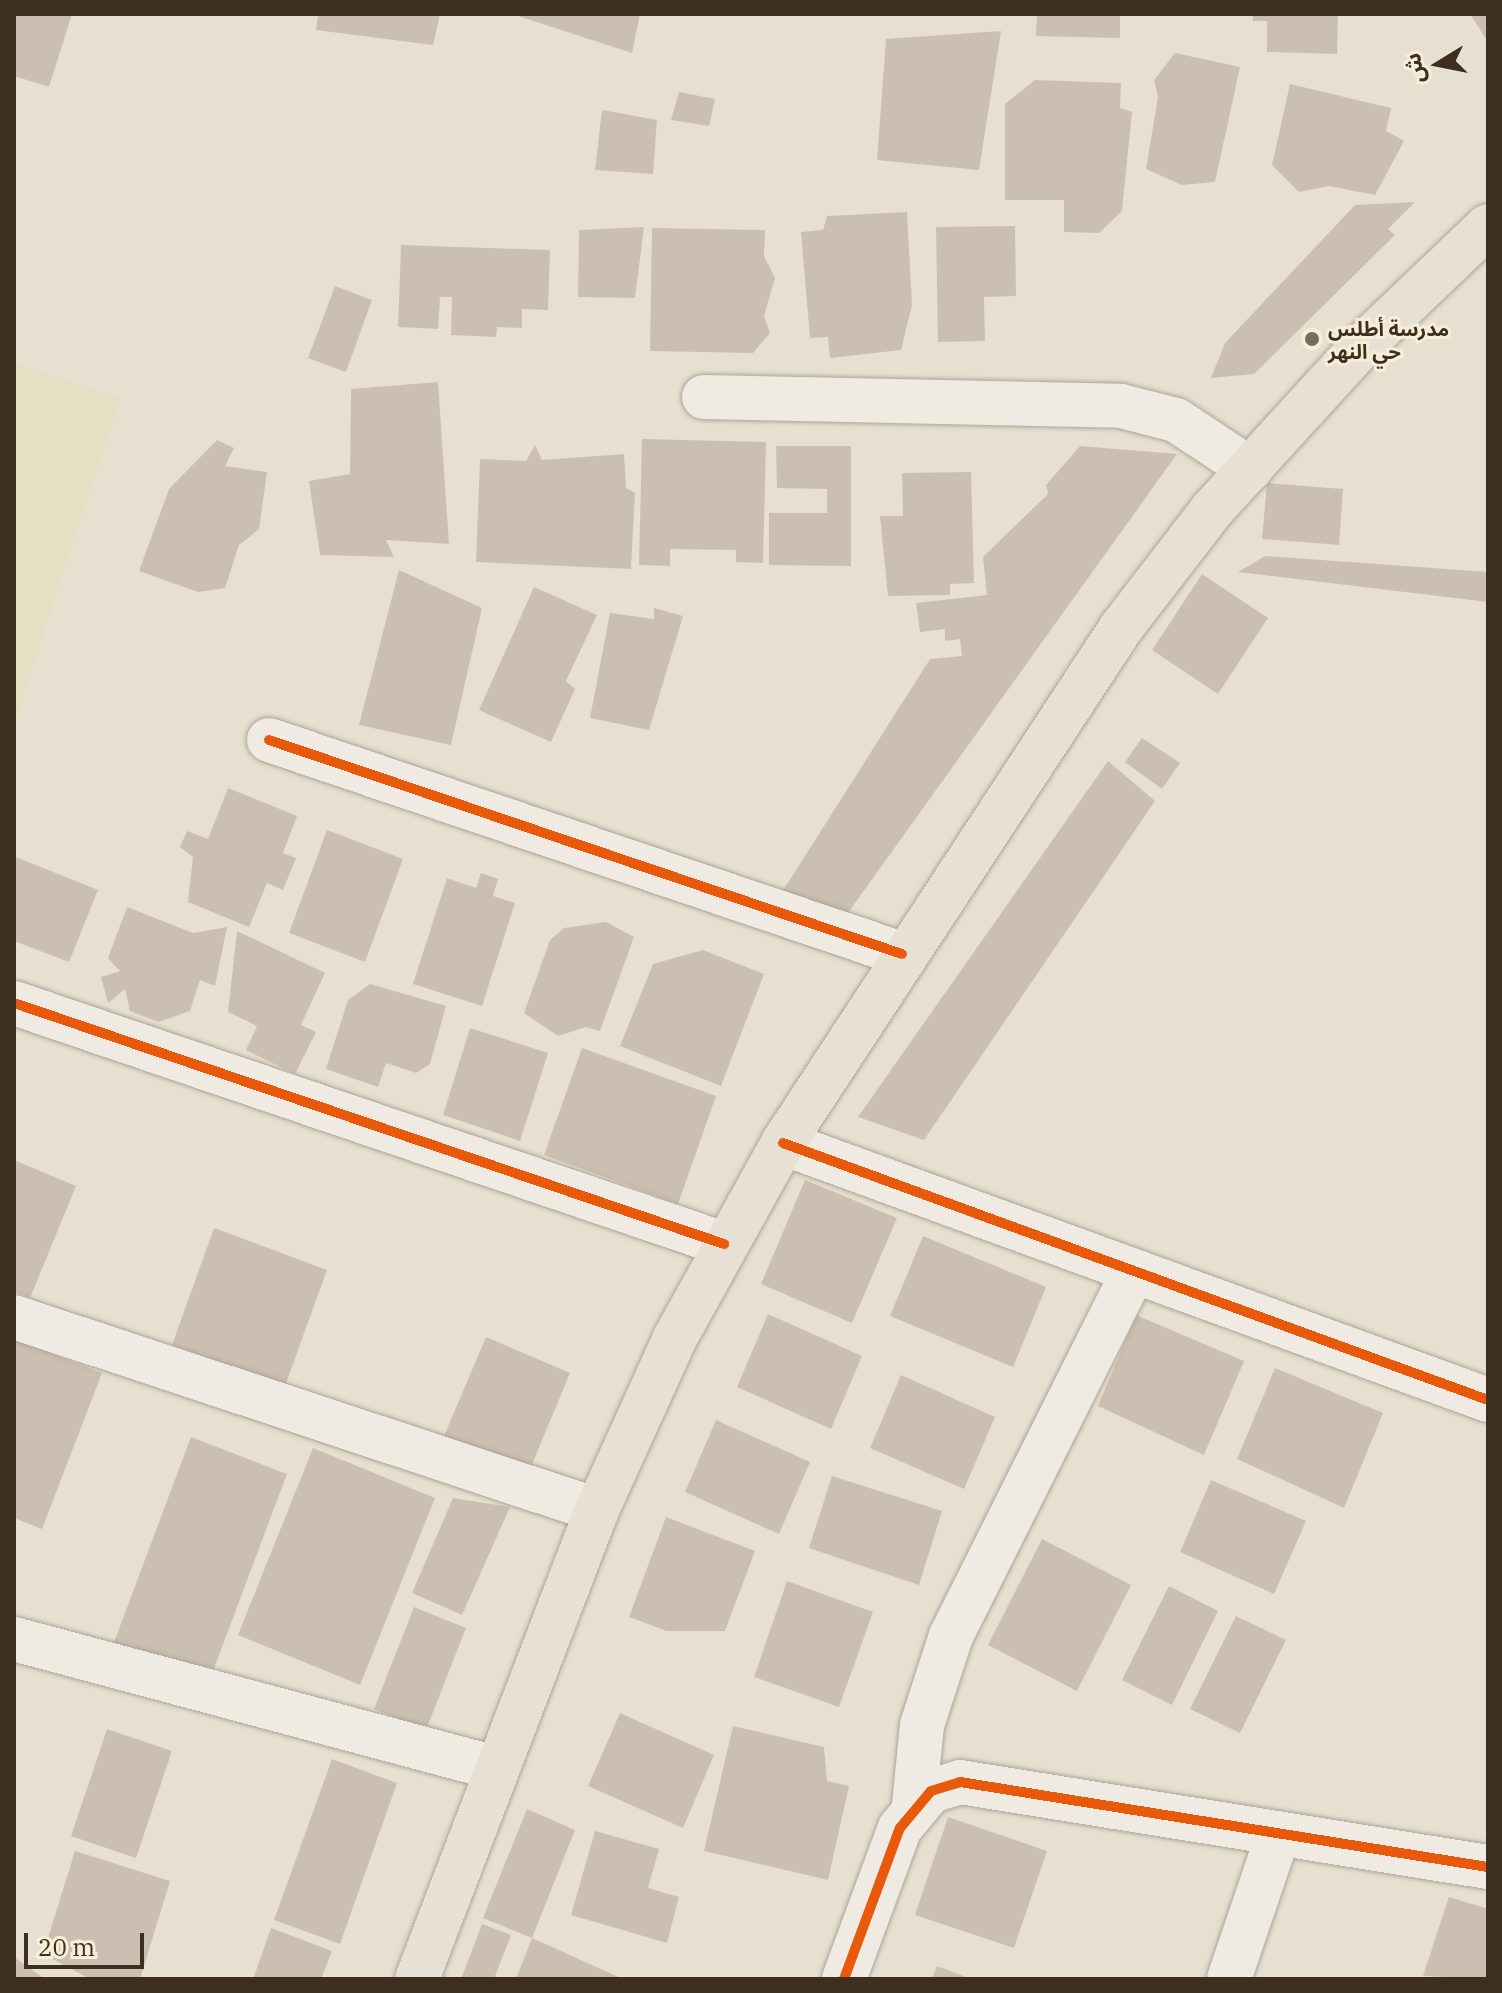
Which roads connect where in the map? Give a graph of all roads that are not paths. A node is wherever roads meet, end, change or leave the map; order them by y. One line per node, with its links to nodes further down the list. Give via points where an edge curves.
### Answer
1 (1488, 226): 3 (main road, via 1356,352)
2 (704, 397): 3 (street, via 1121,406 1176,420)
3 (1250, 469): 5 (main road, via 1121,628)
4 (269, 740): 5 (street)
5 (902, 954): 7 (main road)
6 (14, 1003): 8 (street)
7 (783, 1143): 8 (main road); 9 (street)
8 (724, 1244): 12 (main road)
9 (1134, 1271): 11 (street); 15 (street, via 951,1636 922,1725)
10 (14, 1317): 12 (street)
11 (1488, 1400)
12 (597, 1510): 14 (main road)
13 (14, 1639): 14 (street)
14 (496, 1768): 18 (main road)
15 (914, 1805): 16 (street, via 960,1782 1004,1784); 19 (street)
16 (1278, 1835): 17 (street); 20 (street)
17 (1488, 1867)
18 (417, 1979)
19 (844, 1979)
20 (1229, 1979)

